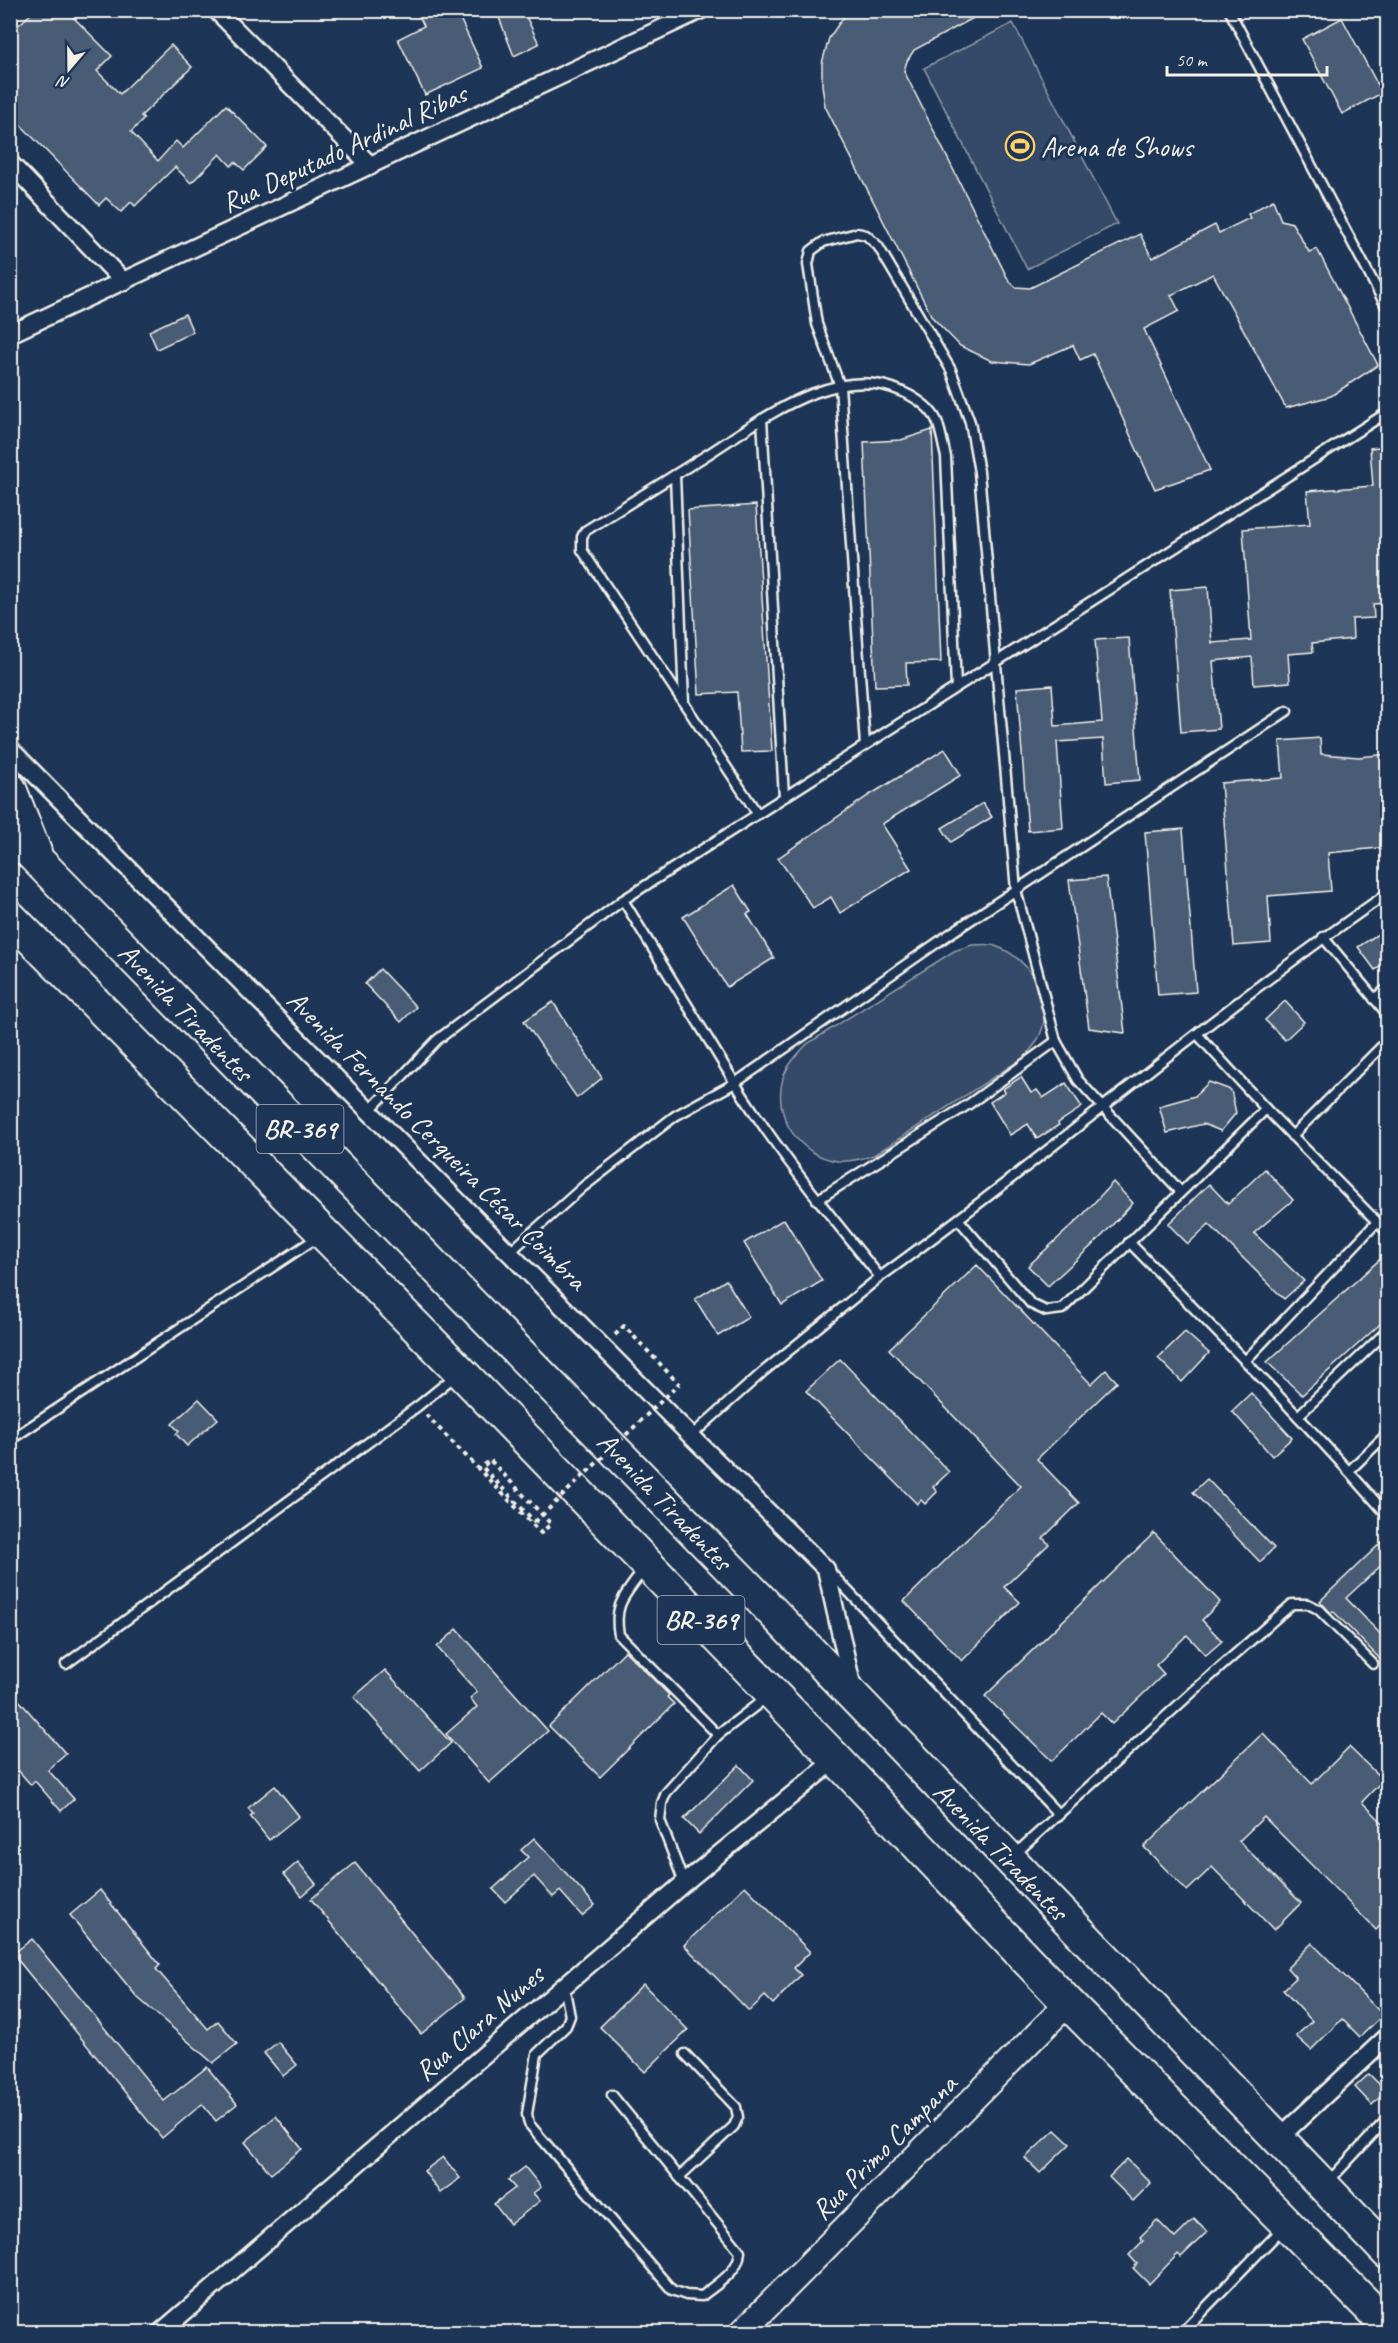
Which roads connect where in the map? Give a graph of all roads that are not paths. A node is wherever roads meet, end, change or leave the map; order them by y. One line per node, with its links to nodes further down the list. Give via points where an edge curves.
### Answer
1 (701, 10): 5 (street, Rua Deputado Ardinal Ribas)
2 (1229, 10): 7 (lane)
3 (220, 11): 5 (street)
4 (10, 163): 6 (street)
5 (371, 166): 6 (street, Rua Deputado Ardinal Ribas)
6 (124, 282): 8 (street, Rua Deputado Ardinal Ribas)
7 (1388, 310)
8 (10, 334)
9 (840, 386): 11 (lane, via 809,393); 13 (lane, via 818,324 808,264 811,251 823,242 857,233 866,235 884,257 951,370 970,422 979,472); 14 (lane, via 865,383 895,388 917,399 936,420 946,457); 17 (lane)
10 (1388, 412): 13 (lane)
11 (762, 420): 12 (lane); 20 (lane)
12 (675, 475): 15 (lane); 15 (lane, via 585,531 582,550)
13 (996, 662): 14 (lane); 24 (lane)
14 (956, 687): 17 (lane)
15 (684, 704): 21 (lane)
16 (1287, 711): 24 (lane)
17 (865, 745): 20 (lane)
18 (10, 749): 38 (street, Avenida Fernando Cerqueira César Coimbra)
19 (10, 789): 23 (highway)
20 (784, 797): 21 (lane)
21 (758, 813): 26 (lane)
22 (10, 832): 23 (highway, Avenida Tiradentes / BR-369)
23 (38, 861): 63 (highway, Avenida Tiradentes / BR-369)
24 (1016, 890): 34 (lane); 35 (lane)
25 (1388, 893): 28 (lane)
26 (622, 900): 35 (lane); 38 (lane, via 437,1040)
27 (10, 918): 44 (highway, Avenida Tiradentes / BR-369)
28 (1323, 938): 30 (lane); 32 (lane)
29 (1388, 988): 30 (lane)
30 (1374, 999): 31 (lane)
31 (1388, 1015)
32 (1198, 1035): 36 (lane); 37 (lane)
33 (1388, 1040): 39 (lane)
34 (1056, 1041): 36 (lane, via 1078,1080); 41 (lane, via 969,1104)
35 (735, 1083): 41 (lane); 47 (lane, via 675,1116 583,1187)
36 (1103, 1109): 40 (lane); 42 (lane)
37 (1266, 1109): 39 (lane); 40 (lane)
38 (370, 1110): 47 (street, Avenida Fernando Cerqueira César Coimbra)
39 (1292, 1136): 43 (lane)
40 (1181, 1192): 46 (lane)
41 (816, 1200): 48 (lane)
42 (959, 1220): 46 (lane, via 1031,1304 1046,1311 1062,1309); 48 (lane)
43 (1377, 1222): 45 (lane); 50 (lane)
44 (323, 1233): 51 (highway, Avenida Tiradentes / BR-369); 55 (lane)
45 (1388, 1233)
46 (1129, 1242): 50 (lane)
47 (510, 1252): 54 (street, Avenida Fernando Cerqueira César Coimbra)
48 (880, 1277): 54 (lane, via 764,1371)
49 (1388, 1330): 52 (lane)
50 (1246, 1360): 52 (lane)
51 (460, 1371): 58 (highway, Avenida Tiradentes / BR-369); 60 (lane, via 418,1406)
52 (1298, 1416): 56 (lane)
53 (1388, 1433): 56 (lane)
54 (692, 1436): 59 (street, Avenida Fernando Cerqueira César Coimbra)
55 (10, 1440)
56 (1349, 1471): 57 (lane)
57 (1388, 1516)
58 (647, 1565): 62 (highway, Avenida Tiradentes / BR-369); 64 (lane, via 617,1608 618,1635)
59 (826, 1569): 63 (street); 66 (lane)
60 (66, 1664)
61 (1373, 1664): 66 (lane, via 1318,1610 1308,1604 1292,1604)
62 (772, 1693): 64 (lane); 65 (highway, Avenida Tiradentes / BR-369)
63 (856, 1699): 67 (highway, Avenida Tiradentes / BR-369)
64 (718, 1735): 68 (lane, via 666,1793 662,1803 660,1820)
65 (836, 1759): 68 (street, Rua Clara Nunes); 70 (highway, Avenida Tiradentes / BR-369)
66 (1059, 1815): 67 (lane)
67 (1010, 1860): 75 (highway, Avenida Tiradentes / BR-369)
68 (684, 1883): 69 (street, Rua Clara Nunes)
69 (564, 1985): 76 (lane, via 570,2016 566,2026 537,2054 527,2114 529,2124 672,2290 702,2296 733,2271 739,2263 740,2251); 81 (street, Rua Clara Nunes)
70 (1068, 2003): 78 (highway, Avenida Tiradentes / BR-369); 82 (street, Rua Primo Campana)
71 (1388, 2036): 75 (street)
72 (686, 2054): 76 (lane, via 736,2107 738,2117 734,2126)
73 (612, 2095): 76 (lane)
74 (1388, 2118): 77 (lane)
75 (1279, 2138): 77 (highway, Avenida Tiradentes / BR-369)
76 (679, 2176)
77 (1324, 2186): 79 (highway, Avenida Tiradentes / BR-369)
78 (1287, 2224): 80 (highway, Avenida Tiradentes / BR-369); 83 (lane)
79 (1388, 2253)
80 (1388, 2326)
81 (161, 2332)
82 (742, 2332)
83 (1182, 2332)

